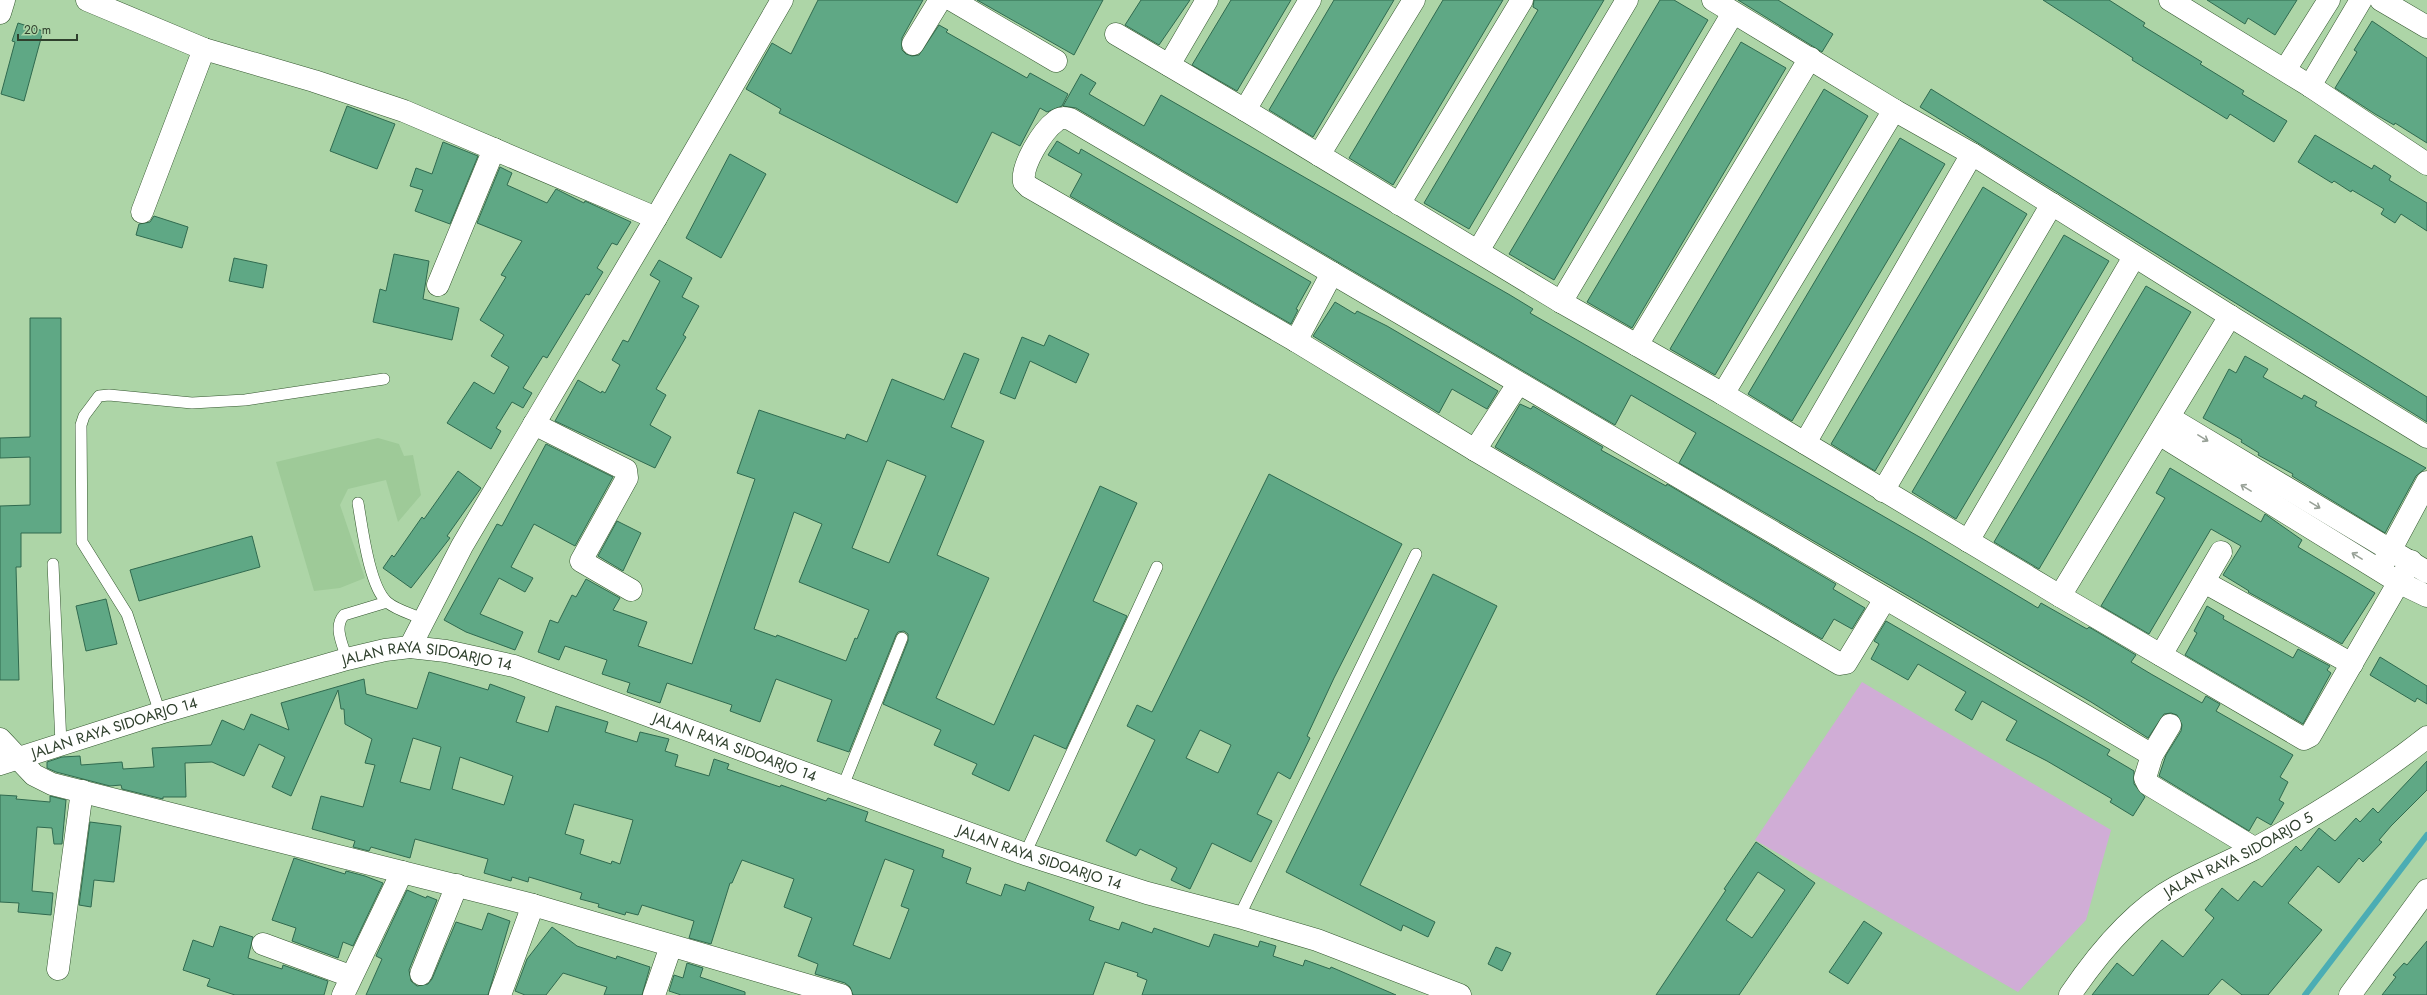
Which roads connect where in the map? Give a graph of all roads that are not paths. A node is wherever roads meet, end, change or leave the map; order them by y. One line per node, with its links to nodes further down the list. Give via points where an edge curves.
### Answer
1 (4, 0): 16 (street)
2 (86, 0): 21 (street)
3 (782, 0): 36 (street)
4 (940, 0): 20 (street)
5 (952, 0): 23 (street)
6 (1207, 0): 24 (street)
7 (1310, 0): 27 (street)
8 (1414, 0): 31 (street)
9 (1522, 0): 33 (street)
10 (1627, 0): 37 (street)
11 (1713, 0): 17 (street)
12 (2170, 0): 25 (street)
13 (2329, 0): 25 (street)
14 (2361, 0): 26 (street)
15 (2381, 0): 18 (street)
16 (0, 13)
17 (1733, 13): 22 (street); 41 (street)
18 (2427, 27)
19 (1116, 34): 24 (street)
20 (913, 44)
21 (204, 49): 29 (street, via 314,81 404,111); 35 (street)
22 (1810, 58): 28 (street); 44 (street)
23 (1056, 62)
24 (1169, 65): 27 (street)
25 (2285, 70): 26 (street)
26 (2310, 86): 32 (street)
27 (1245, 110): 31 (street)
28 (1894, 110): 30 (street); 47 (street)
29 (494, 149): 36 (street); 40 (street)
30 (1972, 154): 34 (street); 51 (street)
31 (1319, 155): 33 (street)
32 (2427, 164)
33 (1400, 204): 37 (street)
34 (2052, 204): 38 (street); 54 (street)
35 (142, 212)
36 (656, 218): 48 (street)
37 (1478, 252): 41 (street)
38 (2134, 257): 42 (street); 56 (street)
39 (1332, 273): 43 (street); 43 (street, via 1070,119 1056,120 1044,133 1025,165 1024,182 1029,187); 46 (street)
40 (438, 285)
41 (1561, 302): 44 (street)
42 (2230, 316): 49 (street); 50 (street)
43 (1296, 341): 52 (street)
44 (1637, 344): 47 (street)
45 (384, 379): 77 (lane, via 245,400 192,403 109,394 99,396 84,416 81,425 82,542 127,614)
46 (1518, 384): 52 (street); 69 (street)
47 (1723, 394): 51 (street)
48 (534, 424): 66 (street, via 626,470 627,478 580,561); 71 (street, via 462,546)
49 (2165, 426): 57 (street, one-way to 57); 63 (street, one-way to 49); 67 (street)
50 (2427, 437)
51 (1805, 443): 54 (street)
52 (1475, 450): 69 (street, via 1840,664 1846,663)
53 (2427, 482): 57 (street)
54 (1883, 491): 56 (street)
55 (358, 503): 70 (lane, via 370,564 379,590)
56 (1968, 541): 67 (street)
57 (2390, 550): 62 (street); 63 (street)
58 (2221, 552): 64 (street)
59 (1416, 554): 92 (lane)
60 (53, 564): 81 (lane)
61 (1157, 567): 87 (lane)
62 (2419, 567): 65 (street)
63 (2381, 570): 65 (street)
64 (2204, 582): 74 (street); 76 (street)
65 (2400, 582): 68 (street); 76 (street)
66 (631, 590)
67 (2060, 596): 74 (street)
68 (2427, 596)
69 (1885, 599): 82 (street)
70 (387, 602): 71 (lane); 75 (lane, via 344,615 339,620)
71 (423, 619): 73 (street)
72 (902, 638): 84 (lane)
73 (410, 647): 75 (street, JALAN RAYA SIDOARJO 14); 84 (street, JALAN RAYA SIDOARJO 14, via 446,651 514,666)
74 (2161, 655): 76 (street, via 2304,739 2310,736)
75 (347, 659): 77 (street, JALAN RAYA SIDOARJO 14)
76 (2352, 664)
77 (160, 713): 81 (street, JALAN RAYA SIDOARJO 14)
78 (2170, 725): 82 (street)
79 (2427, 737): 86 (street, JALAN RAYA SIDOARJO 5, via 2358,786)
80 (0, 739): 83 (street)
81 (61, 744): 83 (street, JALAN RAYA SIDOARJO 14)
82 (2152, 755): 86 (street, via 2145,778 2148,784)
83 (9, 761): 85 (street, via 43,781)
84 (843, 786): 87 (street, JALAN RAYA SIDOARJO 14)
85 (82, 791): 88 (street); 95 (street)
86 (2254, 848): 102 (street, JALAN RAYA SIDOARJO 5, via 2177,886 2148,906 2100,956)
87 (1025, 854): 92 (street, JALAN RAYA SIDOARJO 14, via 1147,893)
88 (402, 872): 89 (street); 97 (street)
89 (457, 886): 91 (street); 96 (street)
90 (2427, 890): 103 (street)
91 (533, 906): 94 (street); 98 (street)
92 (1239, 917): 101 (street, JALAN RAYA SIDOARJO 14, via 1317,940)
93 (262, 944): 97 (street)
94 (671, 946): 99 (street); 100 (street)
95 (58, 969)
96 (421, 974)
97 (347, 986)
98 (500, 995)
99 (654, 995)
100 (841, 995)
101 (1460, 995)
102 (2070, 995)
103 (2350, 995)

